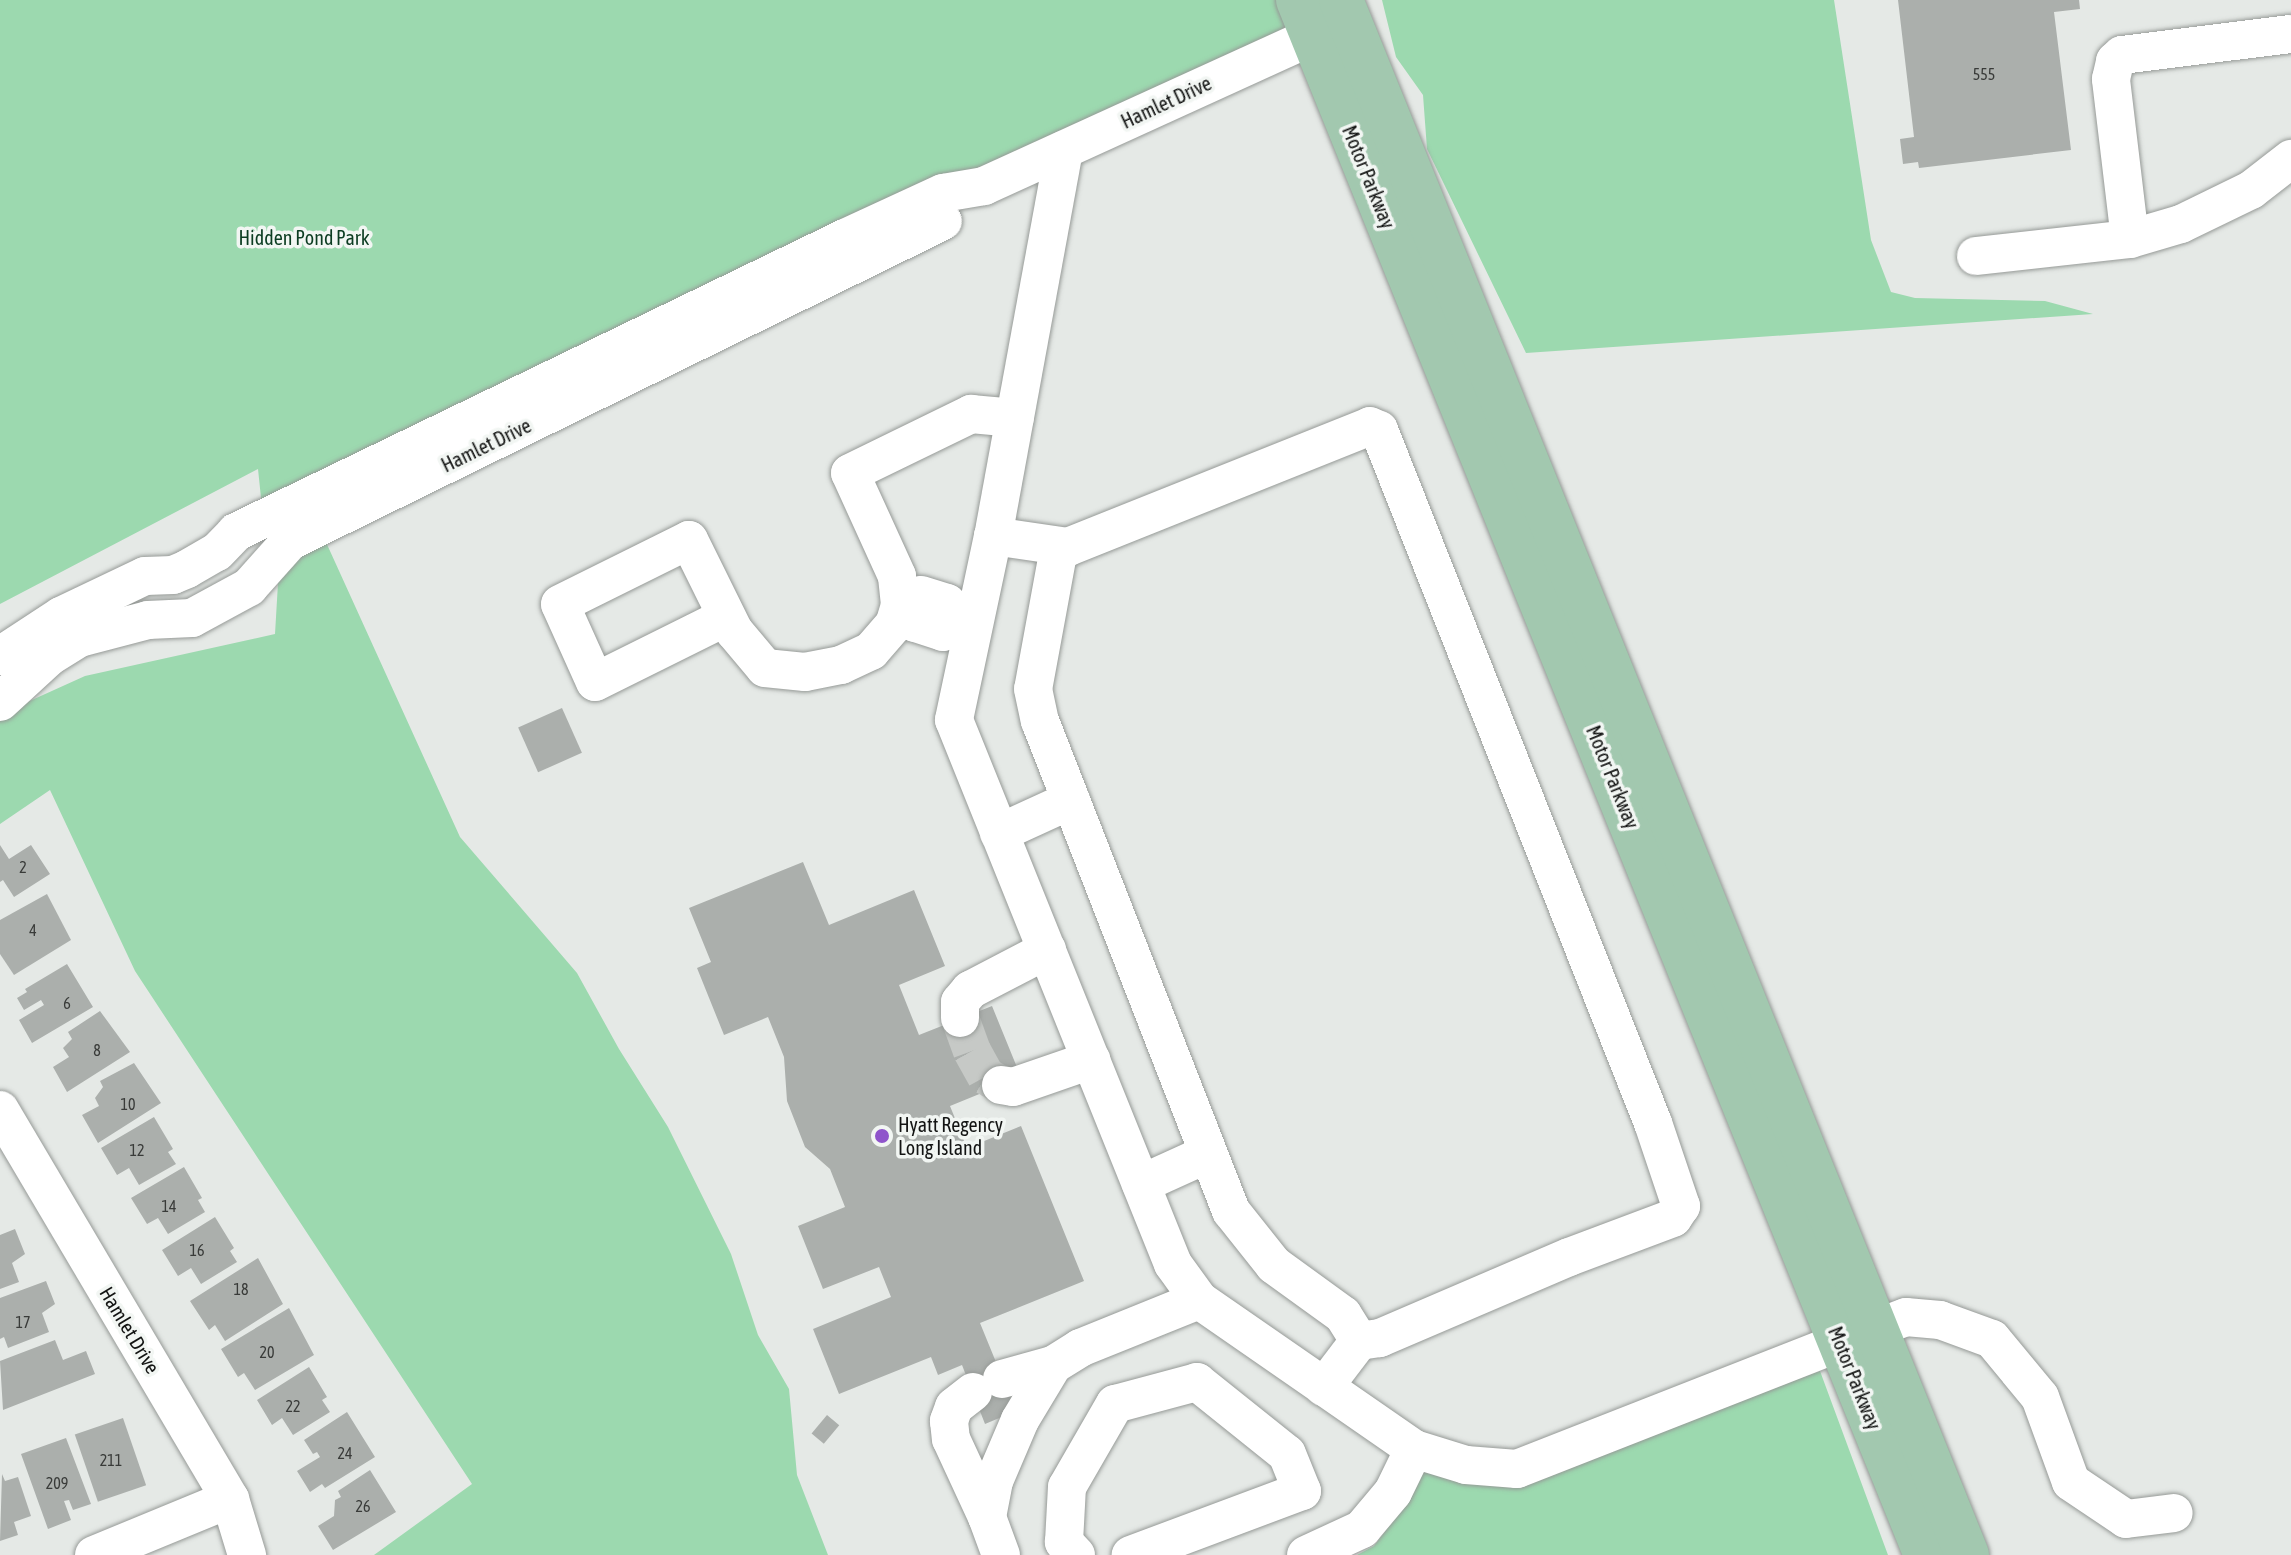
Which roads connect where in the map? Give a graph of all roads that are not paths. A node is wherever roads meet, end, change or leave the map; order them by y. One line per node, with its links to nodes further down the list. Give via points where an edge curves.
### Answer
1 (1325, 14): 3 (street, Hamlet Drive); 30 (main road, Motor Parkway)
2 (2291, 34): 6 (street, via 2122,55 2115,61 2111,79)
3 (1064, 150): 5 (street, Hamlet Drive); 8 (street)
4 (2291, 159): 6 (street, via 2251,190 2181,224)
5 (984, 186): 9 (street, Hamlet Drive, via 943,193 845,238); 12 (street, Hamlet Drive, via 951,217 290,541)
6 (2130, 239): 7 (street)
7 (1976, 256)
8 (1015, 418): 10 (street); 14 (street, via 971,414 850,473 897,576)
9 (236, 532): 12 (street); 13 (street, Hamlet Drive, via 217,552 187,569)
10 (993, 536): 11 (street); 17 (street)
11 (1059, 548): 20 (street, via 1033,689); 31 (street, via 1370,426 1379,430 1653,1123 1681,1206 1673,1218 1380,1338)
12 (258, 575): 16 (street, Hamlet Drive, via 249,587 192,618)
13 (145, 576): 16 (street); 18 (street, Hamlet Drive, via 61,616)
14 (905, 606): 15 (street, via 871,651 841,665 805,672 765,668); 17 (street, via 915,623 943,632)
15 (726, 617)
16 (157, 620): 19 (street, Hamlet Drive, via 79,638 49,657)
17 (965, 624): 21 (street, via 954,720)
18 (0, 656)
19 (0, 702)
20 (1071, 800): 21 (street); 27 (street)
21 (999, 833): 22 (street)
22 (1047, 950): 23 (street, via 970,990 960,1002); 24 (street)
23 (960, 1018)
24 (1091, 1060): 25 (street, via 1013,1087); 28 (street)
25 (1001, 1085)
26 (0, 1110): 35 (street, Hamlet Drive)
27 (1207, 1154): 28 (street); 31 (street, via 1231,1211 1249,1235 1274,1265 1343,1315)
28 (1141, 1184): 29 (street, via 1173,1264)
29 (1199, 1300): 32 (street, via 1080,1348); 33 (street)
30 (1858, 1334): 34 (street, via 1517,1469 1466,1465); 36 (street, via 1906,1317 1940,1320 1992,1339 2040,1397 2071,1482 2126,1519); 45 (main road, Motor Parkway); 46 (main road, Motor Parkway)
31 (1359, 1341): 33 (street)
32 (1053, 1365): 37 (street, via 1015,1432 994,1481); 37 (street, via 988,1385 954,1407 951,1439)
33 (1324, 1387): 34 (street)
34 (1414, 1449): 44 (street, via 1393,1492 1362,1529)
35 (230, 1499): 39 (street); 40 (street, Hamlet Drive)
36 (2174, 1513)
37 (987, 1517): 41 (street)
38 (1173, 1548): 42 (street, via 1302,1491 1287,1454 1197,1382 1115,1404 1067,1487 1064,1542); 43 (street)
39 (94, 1555)
40 (247, 1555)
41 (1001, 1555)
42 (1076, 1555)
43 (1131, 1555)
44 (1306, 1555)
45 (1926, 1555)
46 (1967, 1555)

